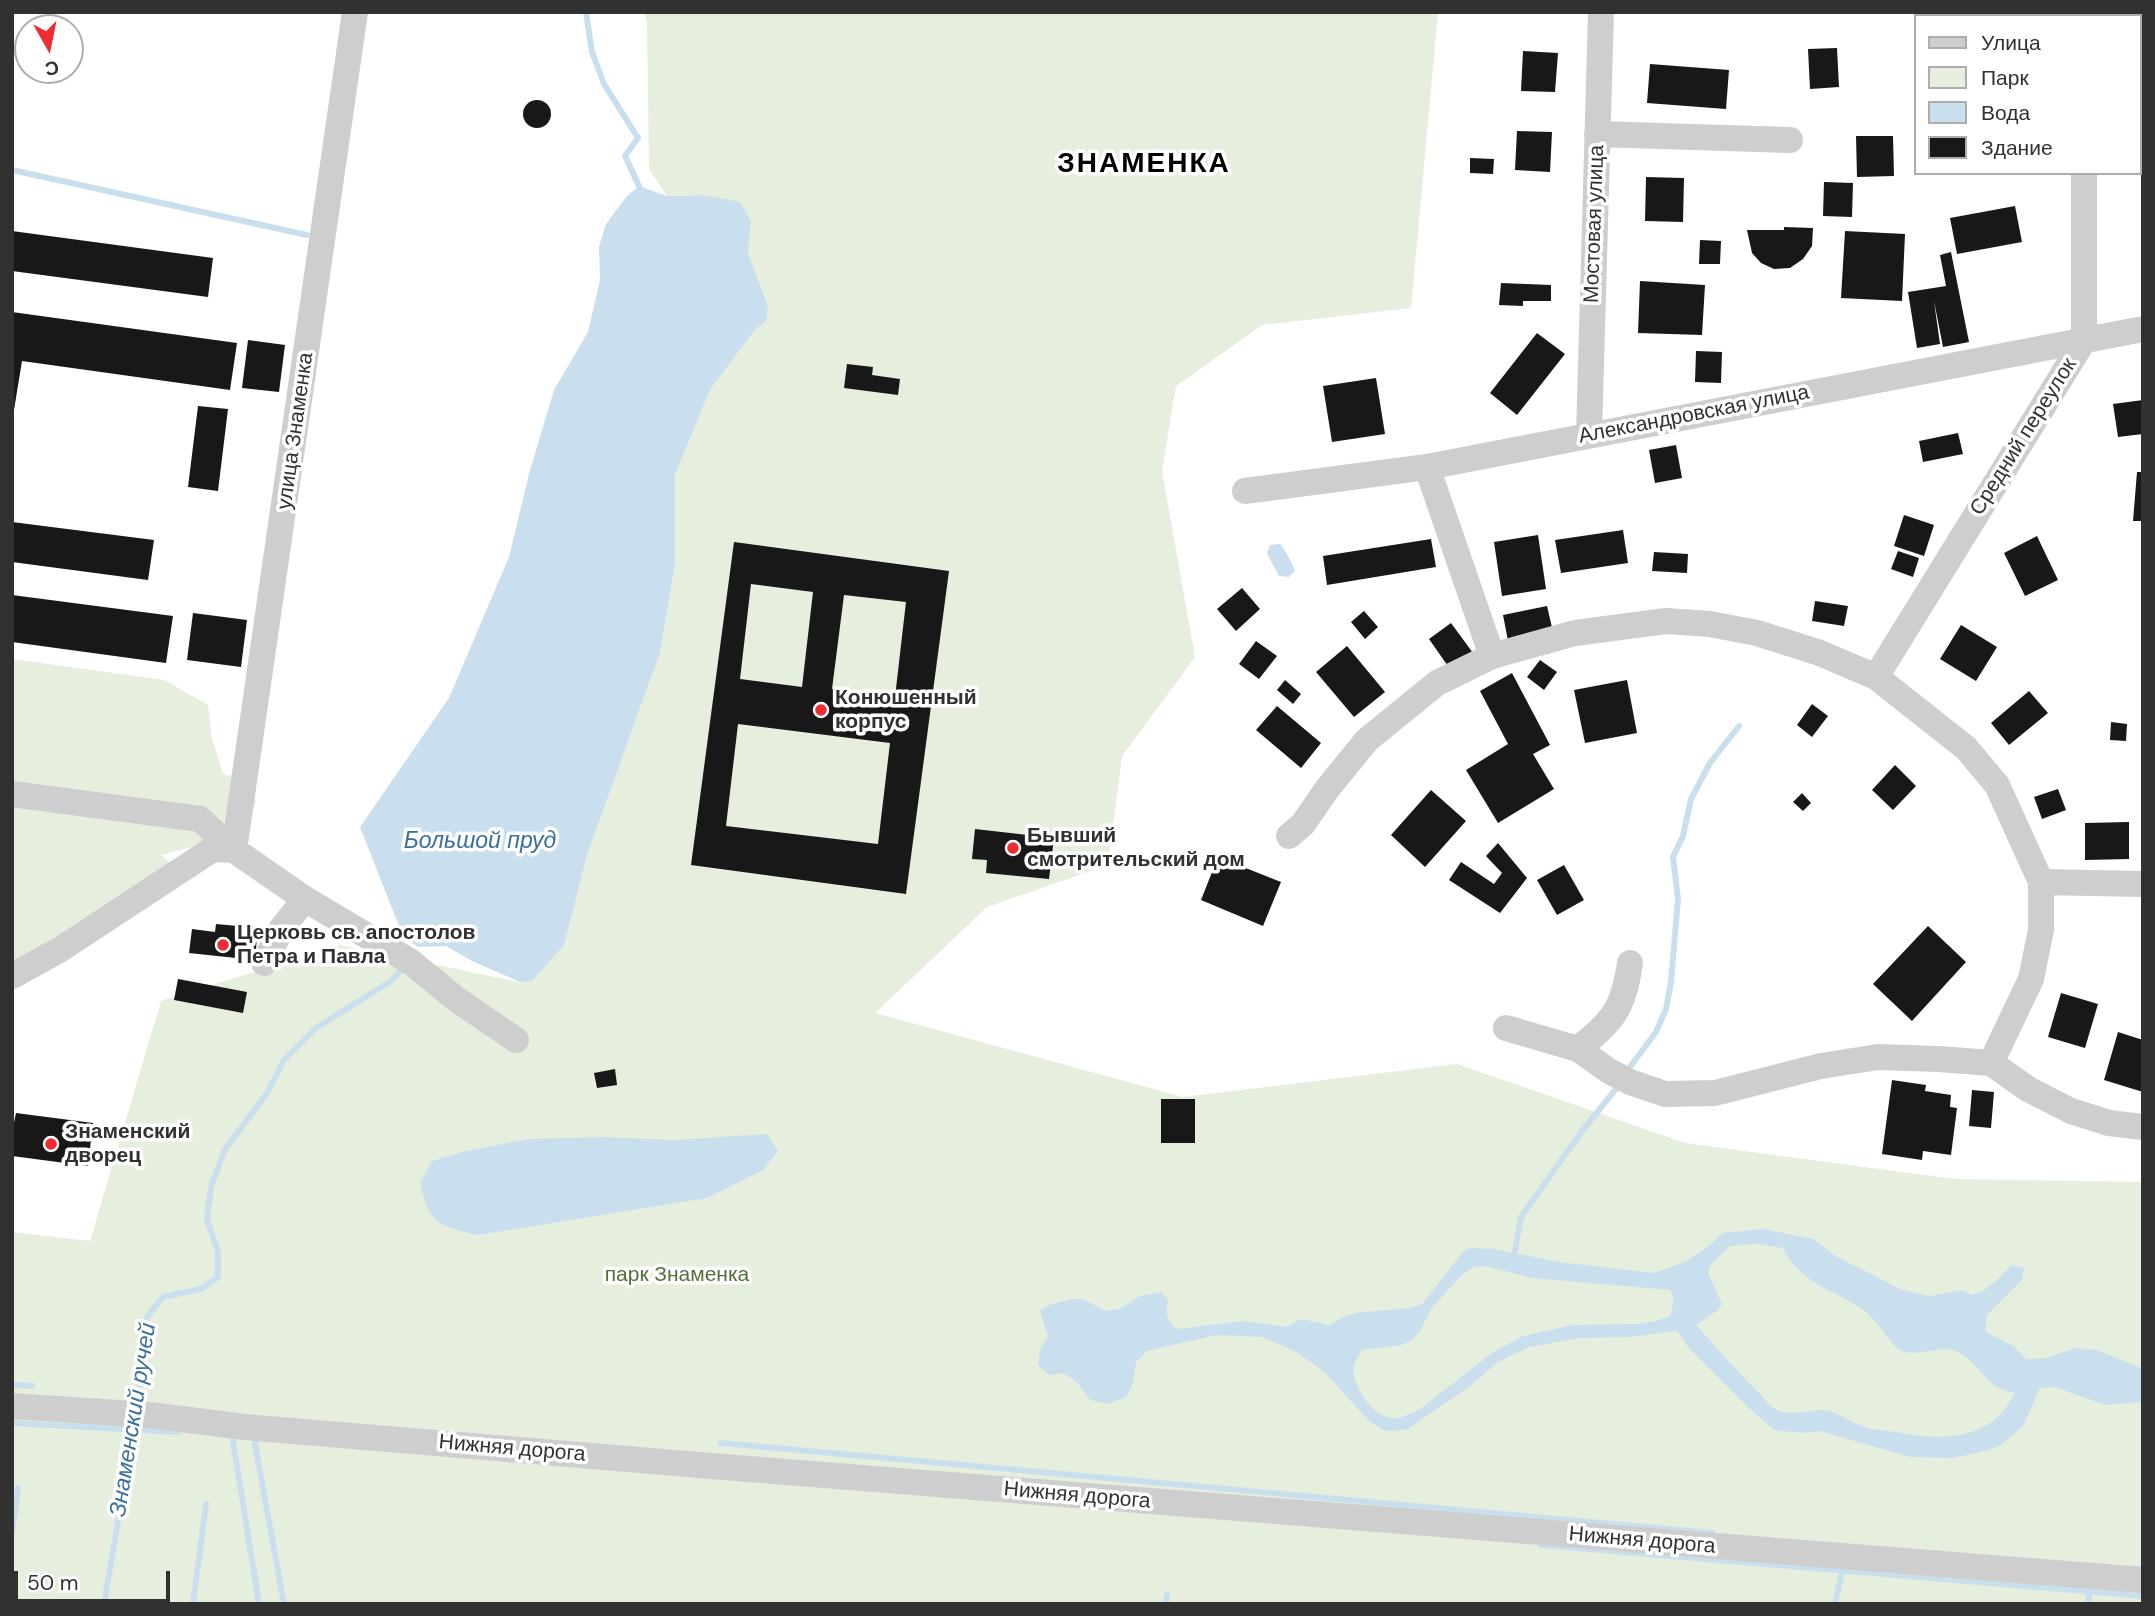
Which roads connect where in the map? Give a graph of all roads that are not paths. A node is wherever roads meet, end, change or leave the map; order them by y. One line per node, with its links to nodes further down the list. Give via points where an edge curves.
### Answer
1 (355, 12): 15 (street, улица Знаменка)
2 (1601, 12): 3 (street, Мостовая улица)
3 (1597, 134): 4 (street); 8 (street, Мостовая улица)
4 (1790, 140)
5 (2084, 175): 7 (street, Средний переулок)
6 (2143, 329): 7 (street, Александровская улица)
7 (2084, 340): 8 (street, Александровская улица); 12 (street, Средний переулок)
8 (1589, 435): 9 (street, Александровская улица)
9 (1427, 467): 10 (street, Александровская улица); 11 (street)
10 (1245, 491)
11 (1492, 656): 12 (street, via 1575,633 1666,621 1757,633); 14 (street, via 1437,682 1367,740)
12 (1876, 677): 16 (street, via 1966,748 1997,785)
13 (12, 794): 15 (street, via 200,819)
14 (1289, 836)
15 (234, 850): 18 (street); 21 (street, via 213,849)
16 (2041, 882): 17 (street); 25 (street, via 2042,930 2031,979)
17 (2143, 884)
18 (305, 899): 19 (street, via 282,928); 23 (street, via 409,961)
19 (264, 963)
20 (1630, 963): 24 (street, via 1622,1003)
21 (12, 976)
22 (1506, 1028): 24 (street)
23 (516, 1040)
24 (1578, 1049): 25 (street, via 1620,1077 1680,1095 1715,1093 1821,1066 1878,1057)
25 (1991, 1063): 26 (street, via 2071,1111)
26 (2143, 1127)
27 (12, 1406): 28 (street, Нижняя дорога)
28 (2143, 1580)

